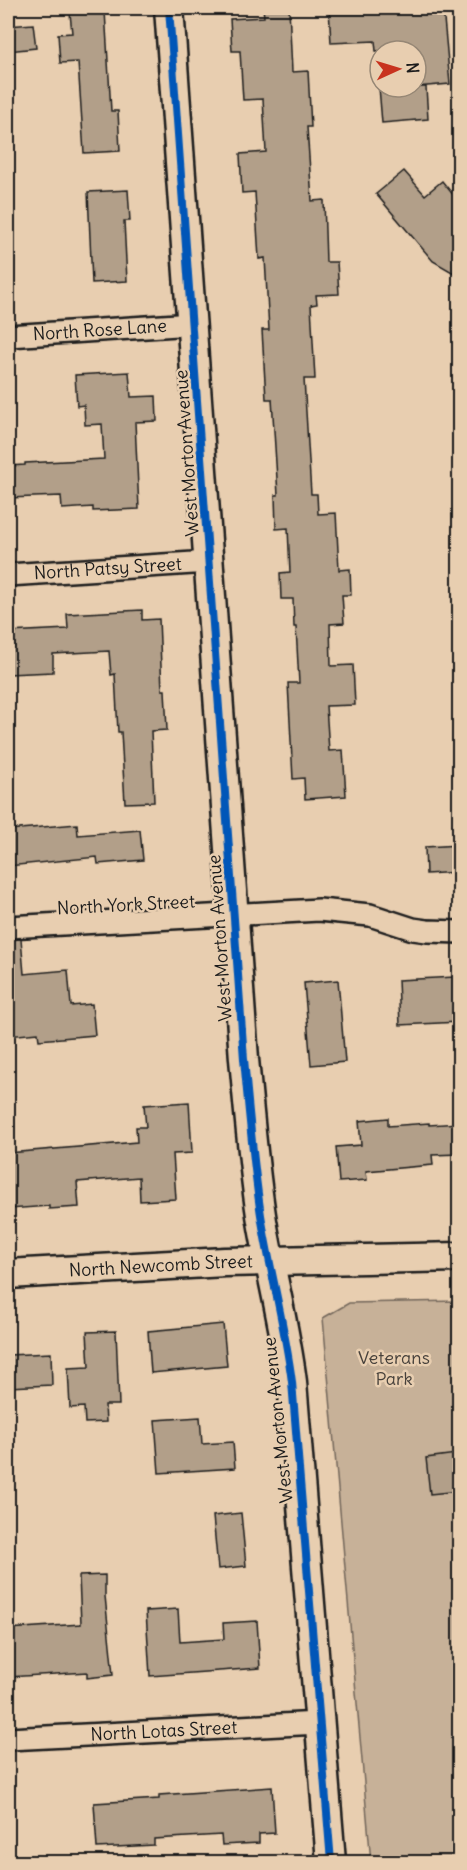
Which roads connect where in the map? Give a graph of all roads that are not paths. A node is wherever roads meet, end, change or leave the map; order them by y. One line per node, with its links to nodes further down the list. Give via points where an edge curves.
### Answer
1 (169, 8): 2 (main road, West Morton Avenue)
2 (193, 324): 3 (street, North Rose Lane); 4 (main road, West Morton Avenue)
3 (8, 336)
4 (209, 562): 5 (street, North Patsy Street); 6 (main road, West Morton Avenue)
5 (8, 575)
6 (234, 914): 7 (street, North York Street); 8 (street, North York Street, via 343,910 412,929); 10 (main road, West Morton Avenue, via 252,1143)
7 (8, 927)
8 (459, 932)
9 (459, 1257): 10 (main road, North Newcomb Street)
10 (269, 1261): 11 (main road, North Newcomb Street); 12 (main road, West Morton Avenue, via 292,1382)
11 (8, 1274)
12 (319, 1723): 13 (street, North Lotas Street); 14 (main road, West Morton Avenue)
13 (8, 1739)
14 (331, 1863)

